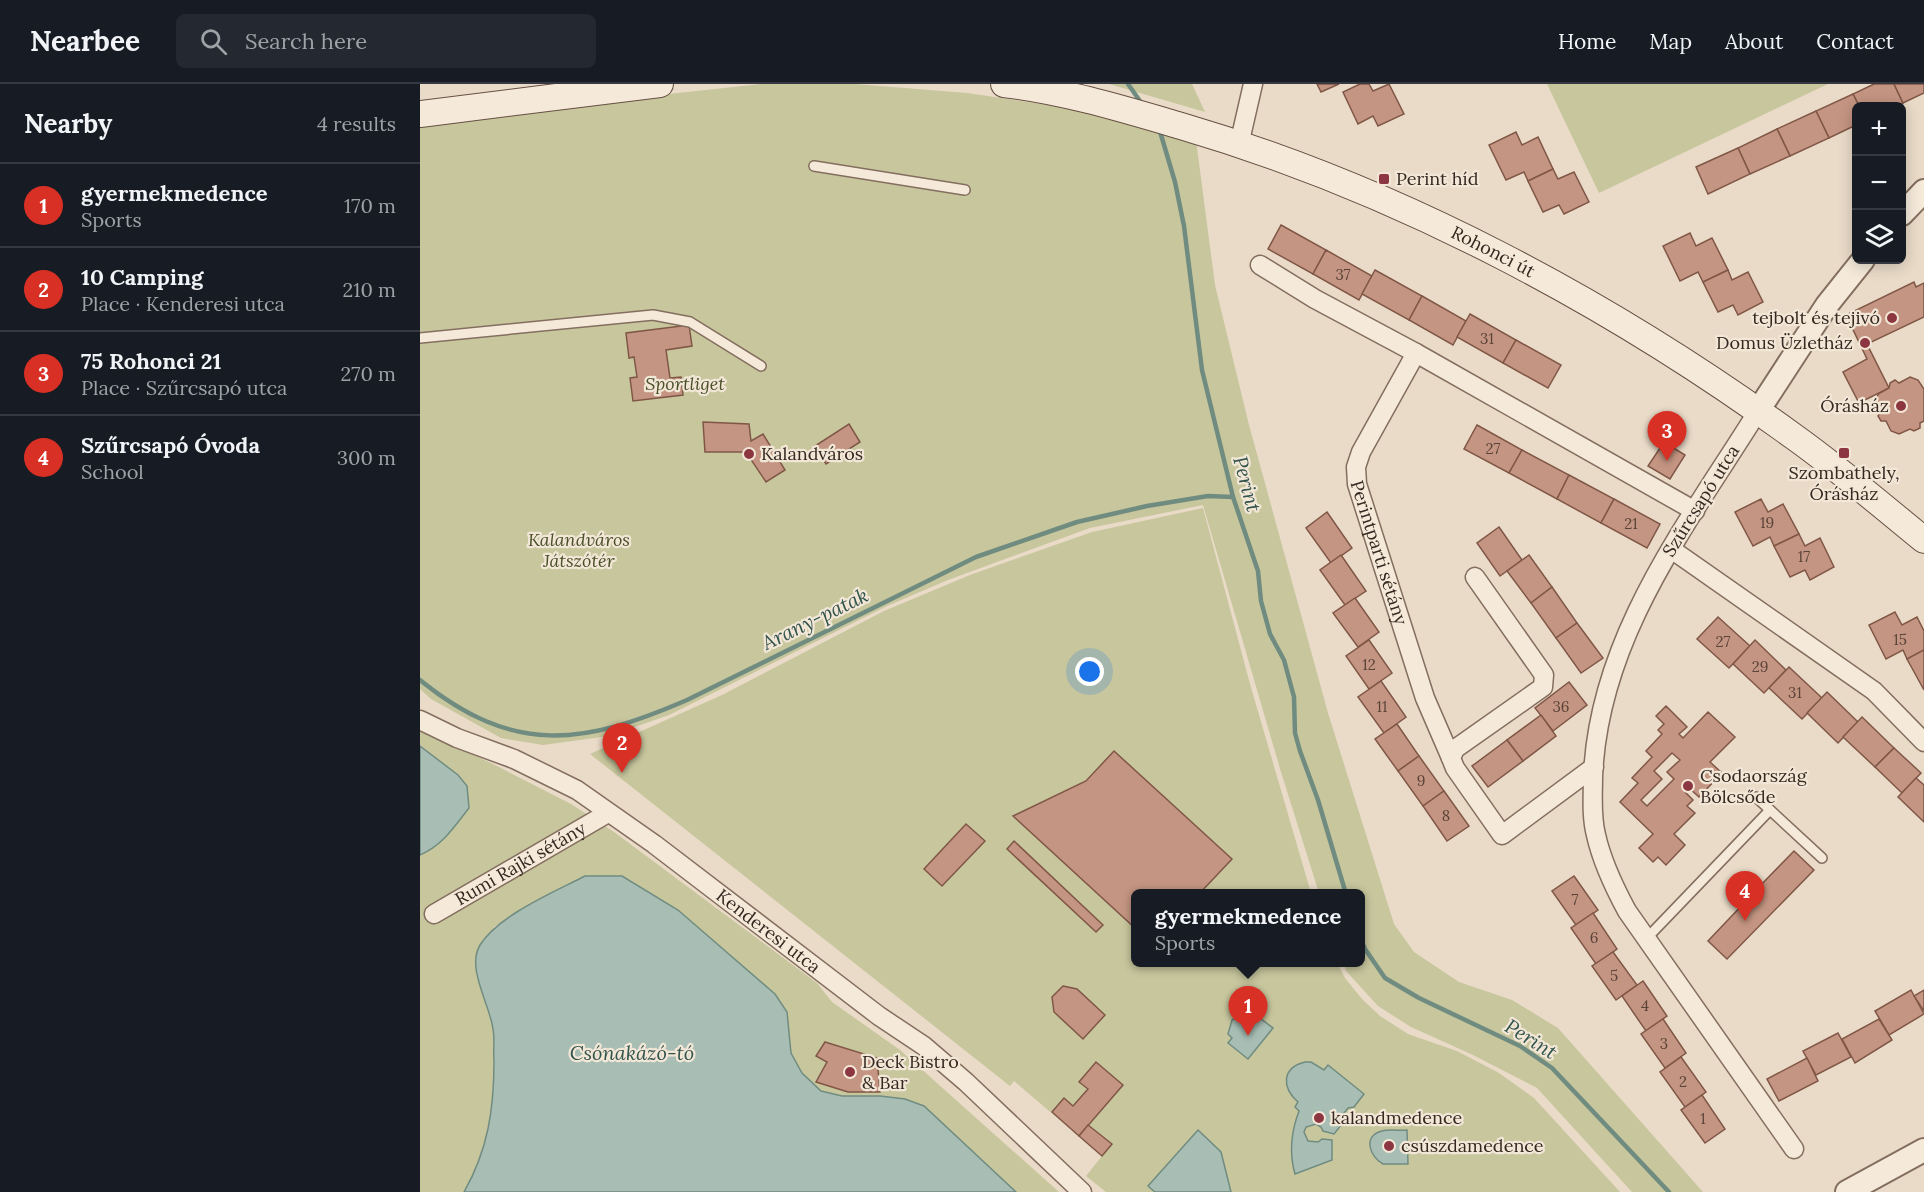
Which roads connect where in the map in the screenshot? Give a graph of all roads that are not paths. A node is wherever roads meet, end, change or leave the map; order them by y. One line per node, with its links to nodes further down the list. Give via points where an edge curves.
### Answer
1 (660, 84): 4 (main road)
2 (1004, 84): 5 (main road, Rohonci út, via 1098,102)
3 (1253, 84): 5 (street)
4 (420, 114)
5 (1239, 145): 15 (main road, Rohonci út, via 1409,211 1484,247 1643,336)
6 (814, 166): 7 (lane)
7 (965, 190)
8 (1924, 191): 9 (street)
9 (1906, 210)
10 (1860, 264): 15 (street, Szűrcsapó utca, via 1827,306)
11 (1260, 265): 13 (street)
12 (420, 338): 14 (lane, via 653,315 690,322)
13 (1416, 353): 16 (street); 22 (street, Perintparti sétány, via 1361,452 1356,467 1357,484 1425,698)
14 (760, 366)
15 (1758, 411): 16 (street, Szűrcsapó utca); 17 (main road, Rohonci út)
16 (1695, 512): 18 (street, Szűrcsapó utca)
17 (1924, 540)
18 (1671, 549): 21 (street, via 1874,691); 23 (street, Szűrcsapó utca, via 1645,594 1612,669 1601,708)
19 (1475, 577): 22 (street, via 1544,675 1543,687 1455,749)
20 (420, 720): 26 (street, Kenderesi utca, via 577,790)
21 (1924, 741)
22 (1451, 758): 23 (street, via 1502,835)
23 (1594, 767): 29 (street, Szűrcsapó utca, via 1595,833 1612,883)
24 (1756, 797): 25 (lane)
25 (1770, 810): 27 (lane); 29 (lane)
26 (608, 813): 28 (street, Rumi Rajki sétány); 32 (street, Kenderesi utca, via 924,1046)
27 (1822, 858)
28 (434, 914)
29 (1646, 939): 30 (street, Szűrcsapó utca)
30 (1794, 1149)
31 (1924, 1150): 33 (street)
32 (1082, 1192)
33 (1847, 1192)

